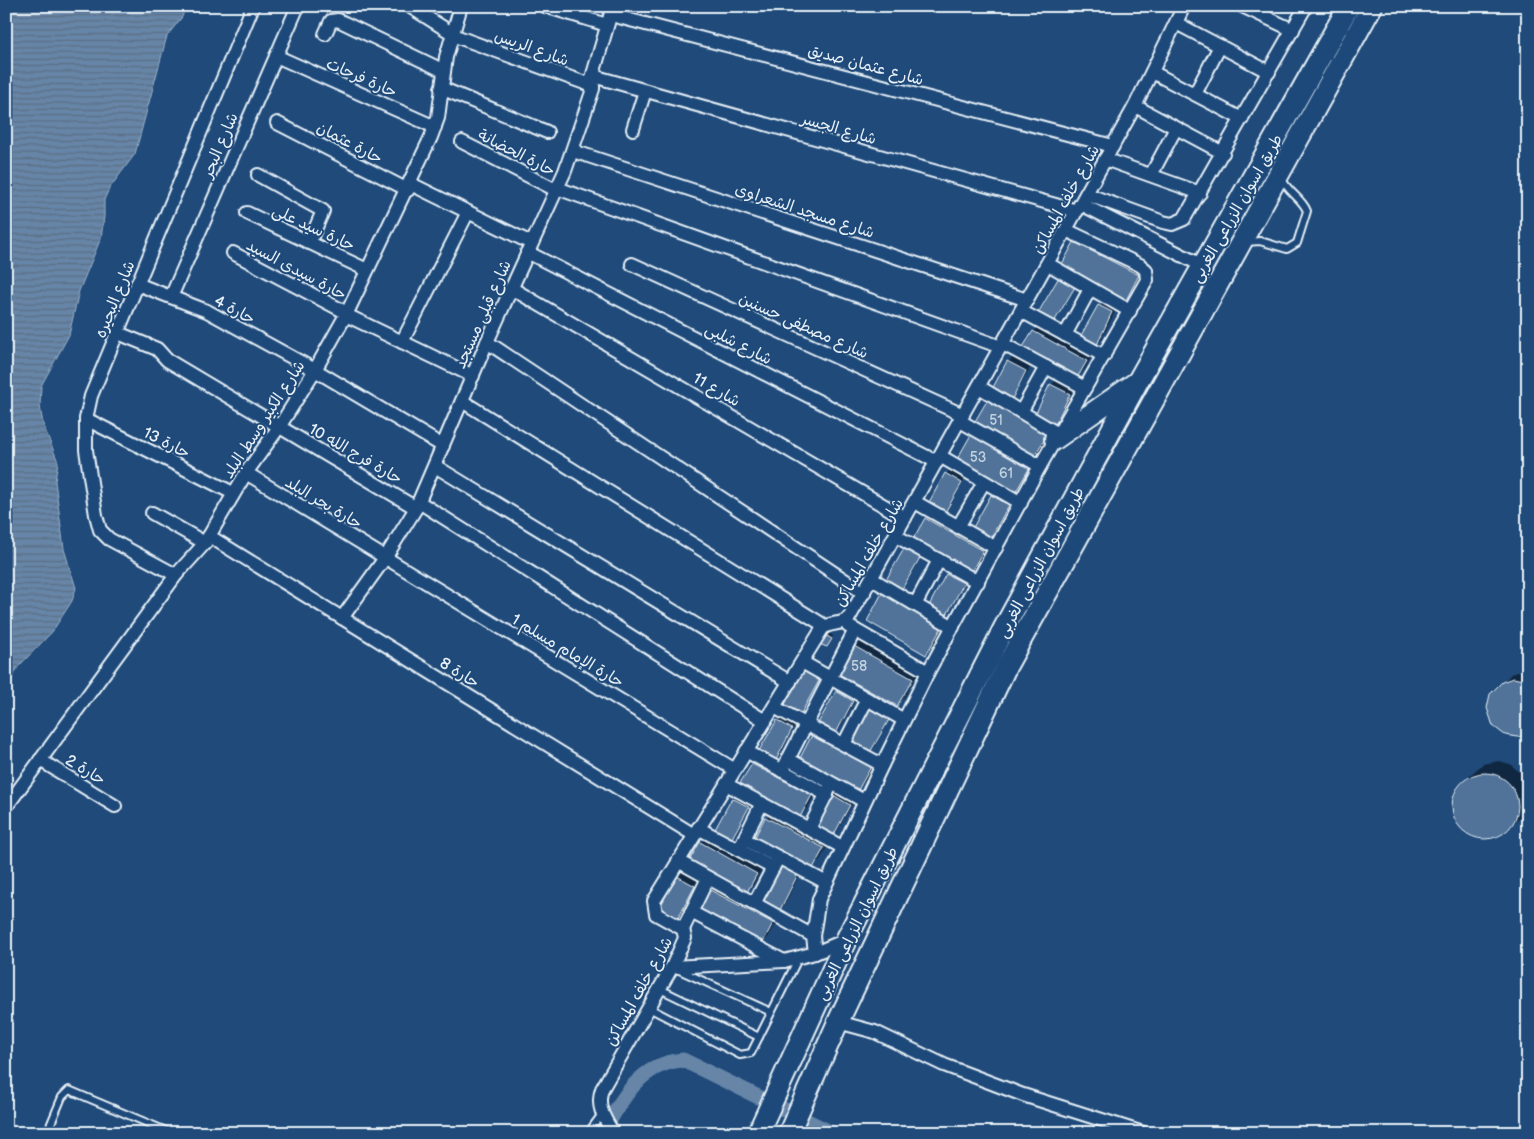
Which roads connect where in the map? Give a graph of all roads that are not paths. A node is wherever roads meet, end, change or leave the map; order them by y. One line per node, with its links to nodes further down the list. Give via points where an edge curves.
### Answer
1 (253, 6): 57 (street, شارع البحيره)
2 (298, 6): 17 (street, شارع البحر)
3 (409, 6): 14 (street, شارع الريس)
4 (461, 6): 14 (street, شارع الكبير وسط البلد)
5 (546, 6): 11 (street, شارع عثمان صديق)
6 (1184, 6): 12 (street, شارع خلف المساكن)
7 (1242, 6): 13 (street)
8 (1306, 6): 13 (street)
9 (1349, 6): 18 (main road, طريق اسوان الزراعى الغربى)
10 (1372, 6): 22 (main road, طريق اسوان الزراعى الغربى)
11 (610, 15): 23 (street, شارع قبلى مستجد); 35 (street, شارع عثمان صديق)
12 (1176, 23): 16 (street); 20 (street, شارع خلف المساكن)
13 (1292, 30): 21 (street)
14 (453, 32): 19 (street, شارع الكبير وسط البلد); 23 (street, شارع الريس, via 458,37)
15 (325, 34): 19 (street, via 331,21 338,20)
16 (1220, 46): 21 (street); 26 (street)
17 (276, 56): 30 (street, حارة فرحات); 60 (street, شارع البحر)
18 (1316, 67): 22 (main road); 55 (main road, طريق اسوان الزراعى الغربى)
19 (444, 71): 24 (street, شارع الكبير وسط البلد)
20 (1152, 72): 26 (street); 27 (street, شارع خلف المساكن)
21 (1269, 72): 28 (street)
22 (1334, 77): 39 (main road, طريق اسوان الزراعى الغربى)
23 (593, 81): 25 (street, شارع الجسر); 36 (street, شارع قبلى مستجد)
24 (442, 88): 30 (street, شارع الكبير وسط البلد); 33 (street)
25 (645, 91): 32 (street); 45 (street, شارع الجسر)
26 (1195, 94): 28 (street)
27 (1135, 106): 31 (street); 35 (street, شارع خلف المساكن)
28 (1242, 119): 37 (street)
29 (277, 123): 42 (street, حارة عثمان)
30 (435, 127): 42 (street, شارع الكبير وسط البلد)
31 (1176, 128): 37 (street); 41 (street)
32 (633, 129)
33 (547, 132)
34 (462, 142): 43 (street, حارة الحضانة)
35 (1113, 146): 38 (street, شارع خلف المساكن)
36 (573, 151): 43 (street, شارع قبلى مستجد); 61 (street, شارع مسجد الشعراوى)
37 (1223, 153): 44 (street)
38 (1106, 159): 41 (street); 45 (street, شارع خلف المساكن)
39 (1280, 172): 50 (main road, طريق اسوان الزراعى الغربى); 50 (lane, via 1289,191 1307,211 1297,243 1287,249 1260,241)
40 (258, 175): 49 (street, via 323,211)
41 (1151, 175): 44 (street)
42 (409, 187): 46 (street, حارة عثمان); 56 (street, شارع الكبير وسط البلد)
43 (556, 189): 51 (street, شارع قبلى مستجد); 70 (street, حارة الحضانة)
44 (1200, 193): 45 (street, via 1184,218 1172,224)
45 (1081, 203): 48 (street, شارع خلف المساكن); 55 (street)
46 (468, 212): 51 (street, حارة عثمان); 68 (street)
47 (247, 213): 49 (street, حارة سيد على)
48 (1066, 230): 54 (street, شارع خلف المساكن); 63 (street, via 1146,270 1148,280)
49 (309, 243): 56 (street, حارة سيد على)
50 (1240, 244): 65 (main road, طريق اسوان الزراعى الغربى)
51 (529, 248): 58 (street, شارع قبلى مستجد); 85 (street, شارع شلبى)
52 (233, 253): 64 (street, حارة سيدى السيد)
53 (632, 264): 80 (street, شارع مصطفى حسنين)
54 (1048, 264): 59 (street); 61 (street, شارع خلف المساكن)
55 (1203, 266): 62 (main road, طريق اسوان الزراعى الغربى)
56 (367, 270): 64 (street, شارع الكبير وسط البلد)
57 (137, 284): 60 (street, حارة 4); 66 (street, شارع البحيره)
58 (511, 288): 69 (street, شارع قبلى مستجد); 95 (street, شارع 11)
59 (1090, 289): 63 (street); 67 (street)
60 (171, 297): 73 (street, حارة 4, via 206,311)
61 (1024, 305): 67 (street, شارع مسجد الشعراوى); 70 (street, شارع خلف المساكن)
62 (1180, 308): 65 (main road); 75 (main road, طريق اسوان الزراعى الغربى)
63 (1130, 311): 71 (street)
64 (346, 314): 68 (street, حارة سيدى السيد); 73 (street, شارع الكبير وسط البلد)
65 (1199, 319): 154 (main road, طريق اسوان الزراعى الغربى, via 1006,667)
66 (118, 333): 81 (street, شارع البحيره, via 91,396); 82 (street, حارة فرج الله 10, via 157,349 167,360)
67 (1065, 335): 71 (street, شارع مسجد الشعراوى)
68 (402, 342): 74 (street, حارة سيدى السيد)
69 (487, 342): 74 (street, شارع قبلى مستجد); 105 (street)
70 (1002, 345): 72 (street, حارة الحضانة); 76 (street, شارع خلف المساكن)
71 (1104, 356): 77 (street)
72 (1046, 367): 77 (street, حارة الحضانة); 79 (street)
73 (315, 370): 82 (street, شارع الكبير وسط البلد); 84 (street)
74 (473, 376): 78 (street, شارع قبلى مستجد)
75 (1138, 381): 83 (main road); 146 (main road, طريق اسوان الزراعى الغربى, via 1000,636)
76 (979, 388): 79 (street); 80 (street, شارع خلف المساكن)
77 (1085, 388): 83 (street)
78 (462, 401): 84 (street, شارع قبلى مستجد); 109 (street)
79 (1021, 412): 83 (street)
80 (961, 418): 85 (street, شارع خلف المساكن); 87 (street, شارع مصطفى حسنين)
81 (86, 419): 90 (street, حارة 13); 102 (street, شارع البحيره, via 86,450 100,530 109,539)
82 (279, 427): 88 (street, شارع الكبير وسط البلد); 93 (street, حارة فرج الله 10)
83 (1057, 436): 87 (street)
84 (443, 446): 86 (street, شارع قبلى مستجد)
85 (938, 459): 89 (street, شارع شلبى); 91 (street, شارع خلف المساكن)
86 (435, 466): 93 (street, شارع قبلى مستجد); 115 (street)
87 (1040, 466): 92 (street)
88 (246, 473): 90 (street, شارع الكبير وسط البلد); 100 (street, حارة بحر البلد)
89 (984, 482): 92 (street, شارع شلبى); 96 (street)
90 (233, 493): 98 (street, شارع الكبير وسط البلد)
91 (915, 502): 95 (street, شارع خلف المساكن); 96 (street)
92 (1020, 503): 99 (street)
93 (417, 505): 100 (street, شارع قبلى مستجد); 119 (street, حارة فرج الله 10)
94 (152, 513): 98 (street, حارة 8)
95 (906, 518): 97 (street, شارع خلف المساكن)
96 (958, 527): 99 (street)
97 (896, 536): 101 (street); 103 (street, شارع خلف المساكن)
98 (207, 539): 102 (street, شارع الكبير وسط البلد); 107 (street, حارة 8)
99 (996, 548): 104 (street)
100 (385, 558): 107 (street, شارع قبلى مستجد); 126 (street, حارة الإمام مسلم 1)
101 (939, 560): 104 (street); 106 (street)
102 (176, 576): 124 (street, شارع الكبير وسط البلد)
103 (872, 579): 105 (street, شارع خلف المساكن); 106 (street)
104 (978, 582): 110 (street)
105 (864, 593): 108 (street, شارع خلف المساكن, via 849,618)
106 (915, 605): 110 (street)
107 (342, 618): 135 (street, حارة 8)
108 (842, 623): 109 (street, شارع خلف المساكن); 111 (street)
109 (825, 626): 112 (street, شارع خلف المساكن)
110 (953, 627): 113 (street)
111 (855, 630): 113 (street); 114 (street)
112 (802, 662): 114 (street); 115 (street, شارع خلف المساكن)
113 (928, 672): 118 (street)
114 (830, 678): 116 (street); 120 (street)
115 (790, 682): 117 (street, شارع خلف المساكن)
116 (867, 699): 118 (street); 121 (street)
117 (774, 706): 119 (street, شارع خلف المساكن); 120 (street)
118 (904, 720): 125 (street)
119 (765, 721): 122 (street, شارع خلف المساكن)
120 (806, 724): 121 (street); 123 (street)
121 (844, 744): 125 (street)
122 (746, 751): 126 (street, شارع خلف المساكن); 127 (street)
123 (788, 759): 127 (street); 129 (street)
124 (40, 760): 132 (street, حارة 2); 133 (street, شارع الكبير وسط البلد)
125 (882, 765): 130 (street)
126 (734, 770): 128 (street, شارع خلف المساكن)
127 (782, 771): 129 (street)
128 (726, 784): 131 (street); 135 (street, شارع خلف المساكن)
129 (830, 789): 130 (street); 134 (street)
130 (864, 801): 137 (street)
131 (762, 803): 134 (street); 136 (street)
132 (115, 806)
133 (6, 807)
134 (809, 829): 137 (street)
135 (696, 832): 136 (street, حارة 8); 138 (street, شارع خلف المساكن)
136 (741, 844): 139 (street, حارة 8)
137 (842, 848): 141 (street)
138 (678, 861): 140 (street); 144 (street, شارع خلف المساكن, via 653,905 660,917)
139 (776, 863): 141 (street, حارة 8); 142 (street)
140 (708, 878): 142 (street); 143 (street)
141 (825, 882): 145 (street)
142 (754, 904): 145 (street)
143 (691, 912): 144 (street); 149 (street)
144 (683, 930): 150 (street, شارع خلف المساكن, via 685,938)
145 (813, 936): 147 (street)
146 (846, 940): 147 (street); 161 (main road, طريق اسوان الزراعى الغربى)
147 (815, 953): 148 (street)
148 (798, 959): 149 (street); 153 (lane)
149 (784, 961): 150 (street)
150 (672, 967): 151 (street, شارع خلف المساكن); 153 (lane)
151 (660, 989): 152 (street, شارع خلف المساكن); 155 (lane)
152 (649, 1008): 155 (lane, via 740,1055 751,1053); 156 (street, شارع خلف المساكن, via 602,1089 599,1098)
153 (771, 1012): 155 (lane)
154 (838, 1022): 162 (main road, طريق اسوان الزراعى الغربى); 163 (street, via 875,1032 944,1066 1023,1095)
155 (759, 1037)
156 (604, 1116): 159 (lane); 160 (street, شارع خلف المساكن)
157 (47, 1133): 158 (lane, via 62,1097 69,1090)
158 (171, 1133)
159 (588, 1133)
160 (613, 1133)
161 (758, 1133)
162 (789, 1133)
163 (1143, 1133)

